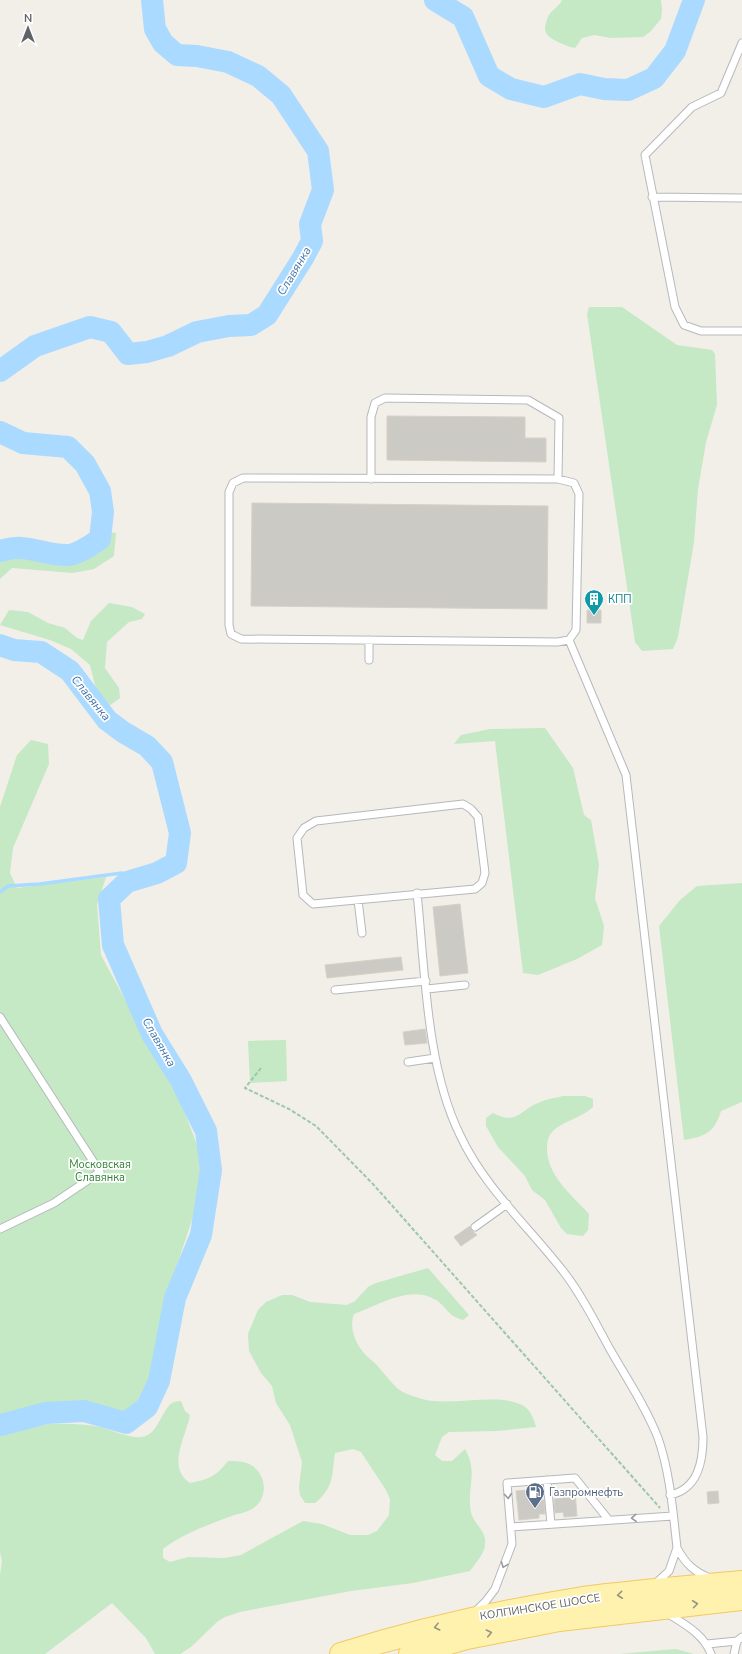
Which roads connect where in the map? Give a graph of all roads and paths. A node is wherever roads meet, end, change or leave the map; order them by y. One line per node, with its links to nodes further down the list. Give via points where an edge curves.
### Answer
1 (742, 43): 2 (lane, via 720,93 692,107 645,155)
2 (652, 197): 3 (lane); 4 (lane, via 675,307 684,325 701,330)
3 (742, 198)
4 (742, 331)
5 (371, 479): 6 (lane); 6 (lane, via 371,417 375,404 385,398 528,400 559,418); 7 (lane, via 243,478 233,483 229,500 231,634 241,639)
6 (558, 479): 8 (lane, via 574,483 579,494 576,630)
7 (369, 640): 8 (lane); 9 (lane)
8 (569, 640): 25 (lane, via 626,775 703,1437 703,1456 699,1471 681,1493)
9 (369, 660)
10 (417, 893): 11 (lane); 11 (lane, via 475,889 482,883 485,873 478,817 463,804 316,821 304,828 297,838 303,895 313,904); 13 (lane)
11 (358, 900): 12 (lane)
12 (362, 933)
13 (426, 981): 15 (lane); 16 (lane)
14 (465, 985): 15 (lane)
15 (427, 989): 18 (lane)
16 (335, 990)
17 (0, 1017): 23 (lane, via 100,1172 54,1204)
18 (435, 1058): 19 (lane); 21 (lane, via 449,1110 459,1135 481,1171)
19 (408, 1062)
20 (262, 1068): 26 (path, via 245,1088 289,1109 321,1131 373,1184 660,1507)
21 (507, 1204): 22 (lane); 25 (lane, via 564,1272 647,1414 658,1439)
22 (475, 1227)
23 (0, 1228)
24 (547, 1480): 27 (lane, via 575,1478); 28 (lane); 29 (lane, one-way to 29, via 507,1483)
25 (670, 1495): 26 (lane)
26 (673, 1516): 27 (lane, one-way to 27); 30 (lane)
27 (608, 1519): 28 (lane)
28 (551, 1524): 29 (lane)
29 (511, 1527): 35 (lane, one-way to 35, via 512,1544 495,1589)
30 (677, 1548): 31 (lane, via 694,1570); 32 (lane, via 669,1571)
31 (734, 1583): 32 (main road, КОЛПИНСКОЕ ШОССЕ)
32 (645, 1592): 35 (main road, КОЛПИНСКОЕ ШОССЕ, one-way to 35, via 584,1598)
33 (742, 1599): 34 (main road, КОЛПИНСКОЕ ШОССЕ, one-way to 33)
34 (661, 1608): 37 (lane, via 692,1629); 39 (main road, КОЛПИНСКОЕ ШОССЕ, one-way to 34, via 467,1638 559,1620)
35 (468, 1619): 38 (main road, КОЛПИНСКОЕ ШОССЕ, one-way to 38)
36 (740, 1639): 37 (lane); 41 (lane)
37 (707, 1644): 40 (lane)
38 (341, 1654)
39 (410, 1654)
40 (710, 1654)
41 (734, 1654)

